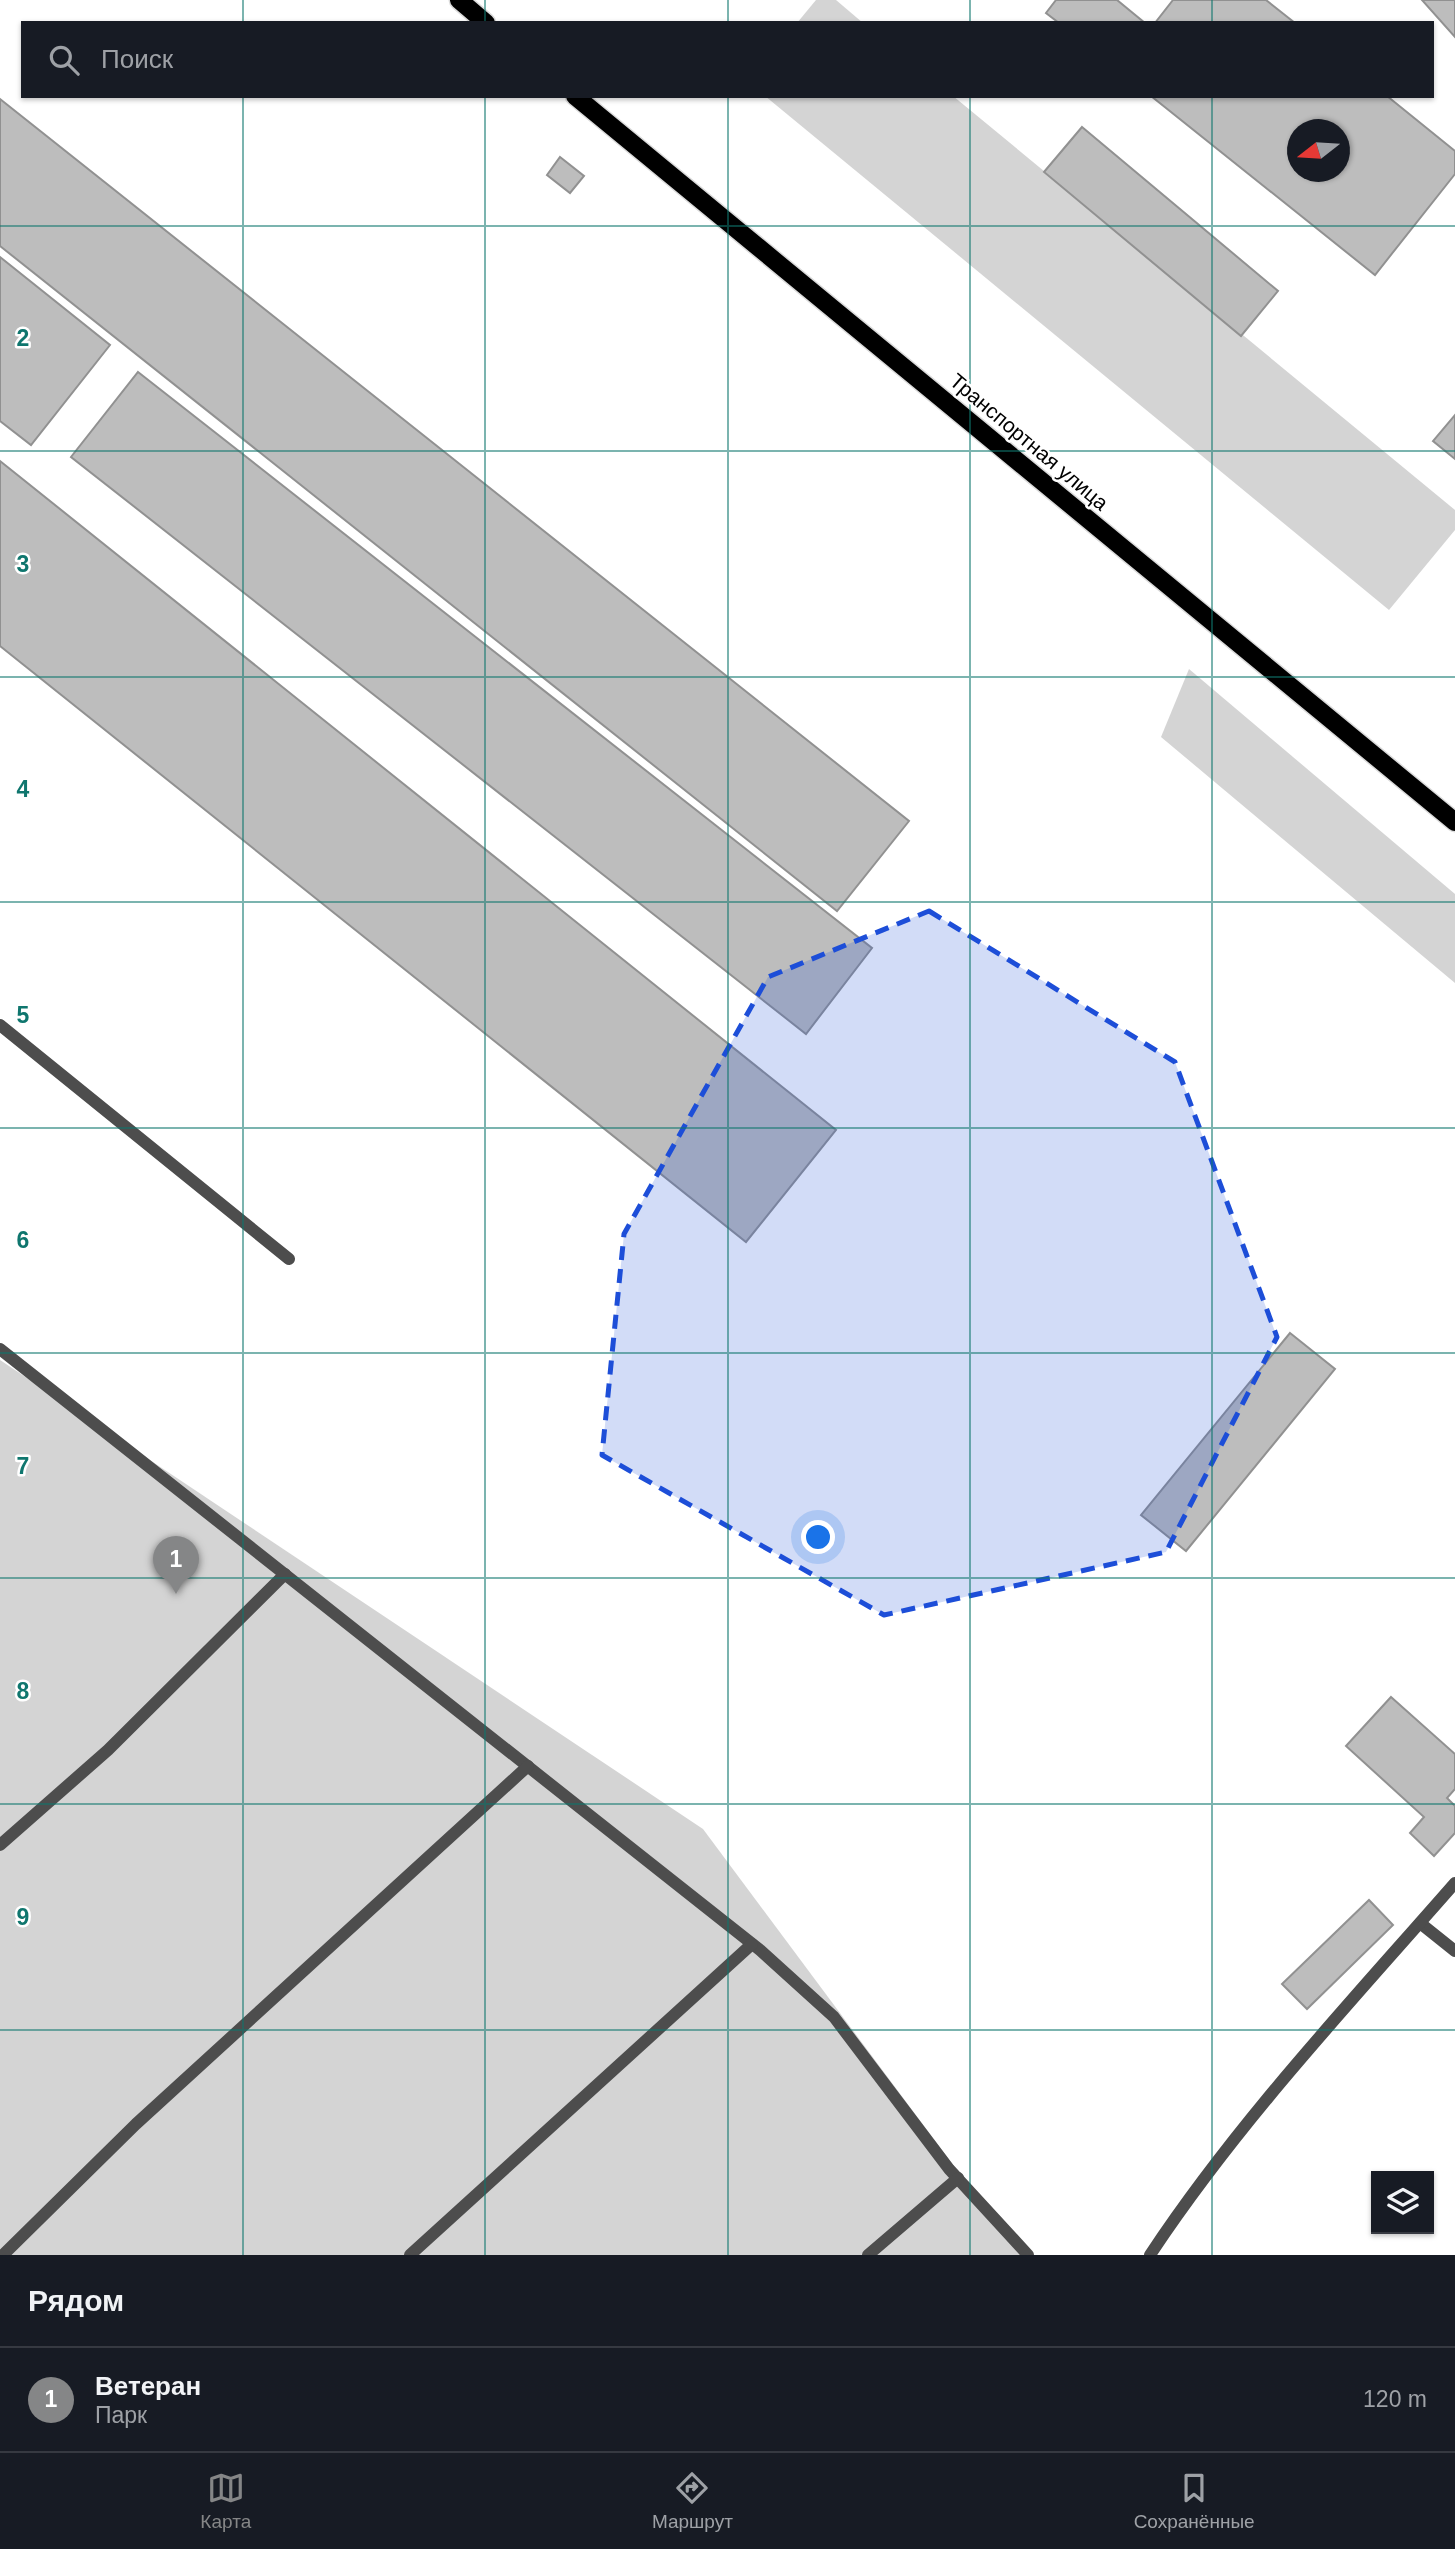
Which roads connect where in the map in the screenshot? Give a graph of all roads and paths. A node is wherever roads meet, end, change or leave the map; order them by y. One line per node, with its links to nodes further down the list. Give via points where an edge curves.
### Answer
1 (459, 0): 2 (main road)
2 (484, 21)
3 (577, 98): 4 (main road, Транспортная улица)
4 (1455, 822)
5 (0, 1025): 6 (street)
6 (289, 1259)
7 (0, 1349): 8 (street)
8 (285, 1574): 9 (street); 10 (street, via 108,1750)
9 (528, 1766): 13 (street); 16 (street, via 136,2123)
10 (0, 1845)
11 (1455, 1883): 12 (street)
12 (1420, 1923): 14 (street); 20 (street, via 1294,2069 1180,2210)
13 (752, 1944): 15 (street, via 834,2017); 17 (street)
14 (1455, 1951)
15 (958, 2178): 18 (street); 19 (street)
16 (3, 2255)
17 (411, 2255)
18 (868, 2255)
19 (1028, 2255)
20 (1150, 2255)

